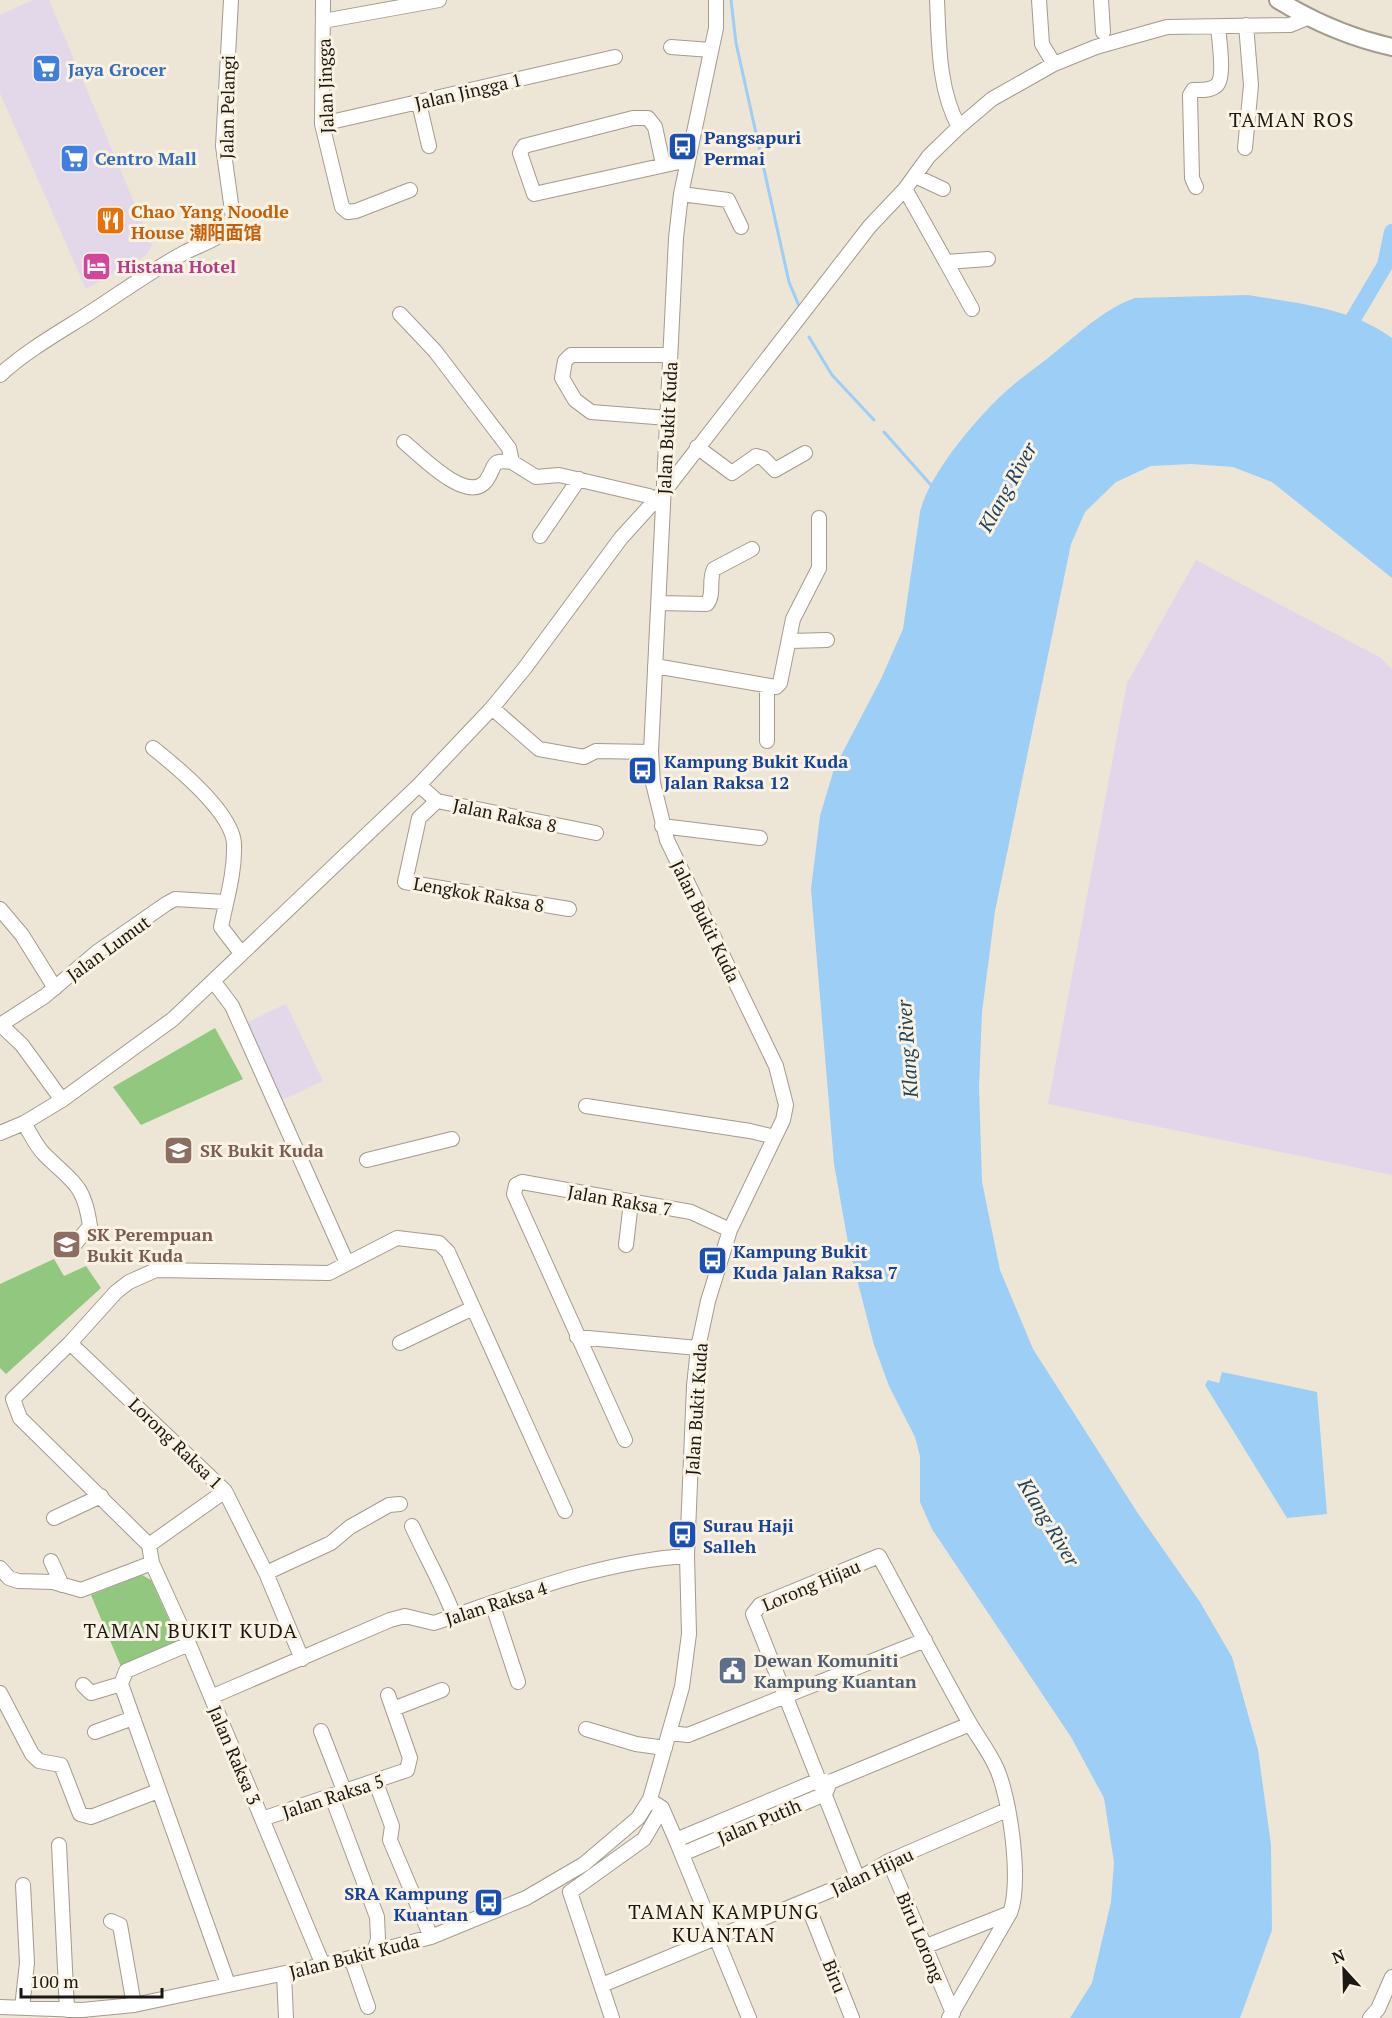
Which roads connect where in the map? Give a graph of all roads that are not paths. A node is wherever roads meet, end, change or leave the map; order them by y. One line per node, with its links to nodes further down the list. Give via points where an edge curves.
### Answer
1 (231, 0): 38 (street, Jalan Pelangi, via 223,146 231,226 25,354)
2 (323, 0): 10 (street, Jalan Jingga)
3 (439, 0): 10 (street)
4 (716, 0): 16 (street, Jalan Bukit Kuda)
5 (937, 0): 21 (street, via 946,97)
6 (1039, 0): 18 (street, via 1042,44)
7 (1101, 0): 13 (street)
8 (1278, 0): 9 (main road)
9 (1308, 18): 11 (street, via 1290,25); 14 (main road, via 1367,41)
10 (323, 21): 20 (street, Jalan Jingga)
11 (1246, 26): 12 (street); 23 (street, via 1251,86)
12 (1218, 27): 18 (street, via 1167,27 1096,47); 27 (street, via 1221,77 1209,90 1193,90 1190,95 1192,178)
13 (1103, 32)
14 (1392, 46)
15 (671, 47): 16 (street)
16 (711, 50): 24 (street, Jalan Bukit Kuda)
17 (615, 57): 19 (street, Jalan Jingga 1)
18 (1054, 64): 21 (street, via 992,99)
19 (419, 103): 20 (street, Jalan Jingga 1); 22 (street)
20 (322, 124): 30 (street, Jalan Jingga, via 342,207 348,212)
21 (958, 127): 26 (street)
22 (429, 146)
23 (1245, 148)
24 (688, 160): 25 (street); 31 (street, Jalan Bukit Kuda)
25 (663, 164): 25 (street, via 534,194 520,153 524,146 633,118 648,118 655,127)
26 (915, 176): 28 (street); 29 (street)
27 (1196, 187)
28 (905, 189): 34 (street); 42 (street, via 870,226)
29 (943, 189)
30 (410, 190)
31 (681, 194): 32 (street, via 728,200); 37 (street, Jalan Bukit Kuda)
32 (741, 227)
33 (988, 259): 34 (street)
34 (946, 262): 35 (street)
35 (972, 309)
36 (400, 314): 44 (street, via 435,351 510,448)
37 (670, 355): 39 (street, Jalan Bukit Kuda); 39 (street, via 571,355 562,369 562,378 575,400 591,412)
38 (0, 375)
39 (668, 418): 40 (street, Jalan Bukit Kuda)
40 (667, 438): 42 (street, via 671,453 676,456); 46 (street, Jalan Bukit Kuda)
41 (404, 442): 44 (street, via 455,484 468,487 487,480 494,463)
42 (696, 447): 43 (street, via 728,472 756,456 775,470); 46 (street)
43 (805, 453)
44 (512, 462): 45 (street, via 536,477 559,475)
45 (579, 479): 47 (street); 52 (street)
46 (664, 484): 47 (street); 49 (street); 50 (street, Jalan Bukit Kuda)
47 (649, 496): 51 (street)
48 (819, 518): 56 (street, via 819,568 793,619)
49 (635, 523): 50 (street, via 654,514); 51 (street)
50 (662, 523): 54 (street, Jalan Bukit Kuda)
51 (624, 535): 59 (street)
52 (540, 536)
53 (752, 549): 54 (street, via 714,569 708,604)
54 (659, 603): 57 (street, Jalan Bukit Kuda)
55 (827, 639): 56 (street)
56 (790, 641): 58 (street, via 780,683)
57 (656, 666): 58 (street); 62 (street, Jalan Bukit Kuda)
58 (767, 686): 60 (street)
59 (492, 708): 62 (street, via 539,748 584,757 596,751); 63 (street)
60 (766, 741)
61 (153, 748): 68 (street, via 209,801 233,834 232,869)
62 (651, 752): 65 (street, Jalan Bukit Kuda)
63 (419, 785): 64 (street, Jalan Raksa 8); 71 (street)
64 (436, 801): 66 (street, Jalan Raksa 8); 70 (street, Lengkok Raksa 8, via 419,818 405,882)
65 (662, 826): 67 (street); 79 (street, Jalan Bukit Kuda, via 776,1066 786,1105)
66 (596, 833)
67 (760, 838)
68 (225, 902): 71 (street, via 221,927); 73 (street, Jalan Lumut, via 175,899 97,952)
69 (0, 909): 73 (street, via 22,935)
70 (569, 909)
71 (241, 953): 72 (street)
72 (214, 982): 75 (street, via 173,1019); 86 (street, via 232,1006)
73 (55, 988): 74 (street, Jalan Lumut)
74 (0, 1025): 75 (street, via 22,1045)
75 (62, 1100): 77 (street)
76 (586, 1106): 79 (street)
77 (24, 1123): 78 (street); 84 (street, via 42,1153 80,1187 90,1226)
78 (0, 1133)
79 (775, 1137): 83 (street, Jalan Bukit Kuda)
80 (452, 1139): 81 (street)
81 (367, 1160)
82 (631, 1202): 83 (street, Jalan Raksa 7, via 691,1212); 85 (street); 88 (street, Jalan Raksa 7, via 522,1182 516,1185 514,1194)
83 (730, 1230): 91 (street, Jalan Bukit Kuda)
84 (75, 1244)
85 (626, 1245)
86 (347, 1263): 87 (street, via 398,1238 439,1243 448,1252); 89 (street, via 329,1272 156,1270 116,1292)
87 (474, 1308): 90 (street); 96 (street)
88 (577, 1337): 91 (street); 92 (street)
89 (70, 1343): 93 (street, Lorong Raksa 1); 94 (street, via 16,1395 13,1404 20,1418)
90 (400, 1343)
91 (698, 1348): 100 (street, Jalan Bukit Kuda)
92 (625, 1440)
93 (225, 1491): 99 (street); 104 (street, Lorong Raksa 1)
94 (100, 1496): 97 (street); 99 (street)
95 (399, 1504): 104 (street, via 389,1505 331,1543)
96 (565, 1511)
97 (54, 1518)
98 (412, 1526): 107 (street, via 440,1578)
99 (149, 1545): 102 (street, Jalan Raksa 3)
100 (687, 1556): 106 (street, Jalan Raksa 4, via 646,1558); 125 (street, Jalan Bukit Kuda, via 689,1634 682,1687)
101 (51, 1561): 105 (street)
102 (152, 1563): 105 (street, via 81,1590); 109 (street, Jalan Raksa 3)
103 (0, 1568): 105 (street, via 18,1581)
104 (266, 1573): 110 (street, Lorong Raksa 1)
105 (62, 1585)
106 (492, 1604): 107 (street, Jalan Raksa 4); 111 (street)
107 (454, 1616): 110 (street, Jalan Raksa 4, via 434,1623 405,1616 390,1620)
108 (925, 1640): 118 (street); 118 (street, Lorong Hijau, via 879,1556 760,1605 753,1614 754,1622); 121 (street)
109 (189, 1644): 112 (street, via 126,1671); 117 (street, Jalan Raksa 3)
110 (302, 1659): 117 (street, Jalan Raksa 4)
111 (518, 1682)
112 (121, 1684): 113 (street, via 91,1693); 120 (street)
113 (83, 1685)
114 (442, 1690): 119 (street)
115 (0, 1693): 129 (street, via 32,1754 39,1761 57,1760 64,1770 77,1810 85,1817)
116 (388, 1695): 119 (street)
117 (211, 1697): 134 (street, Jalan Raksa 3)
118 (786, 1698): 125 (street, via 688,1735); 128 (street)
119 (393, 1708): 127 (street, Jalan Raksa 5, via 410,1765 403,1773)
120 (133, 1718): 124 (street); 129 (street)
121 (970, 1724): 128 (street, Jalan Putih); 133 (street, via 996,1766)
122 (586, 1729): 126 (street)
123 (321, 1731): 130 (street)
124 (95, 1732)
125 (669, 1733): 126 (street, Jalan Bukit Kuda)
126 (665, 1748): 131 (street, Jalan Bukit Kuda)
127 (376, 1783): 130 (street, Jalan Raksa 5); 144 (street, via 392,1826 390,1840)
128 (825, 1785): 135 (street, Jalan Putih); 137 (street, Jalan Putih); 139 (street)
129 (159, 1791): 152 (street)
130 (339, 1795): 134 (street, Jalan Raksa 5); 147 (street, via 377,1917)
131 (650, 1799): 132 (street); 144 (street, Jalan Bukit Kuda, via 638,1818 584,1864 526,1898)
132 (662, 1808): 135 (street); 153 (street, via 644,1839 570,1892)
133 (1007, 1810): 138 (street, Jalan Hijau); 142 (street, via 1015,1860 1016,1898)
134 (262, 1819): 149 (street, Jalan Raksa 3)
135 (676, 1840): 137 (street)
136 (59, 1845): 158 (street)
137 (682, 1854): 145 (street)
138 (889, 1862): 139 (street, Jalan Hijau); 146 (street, Biru Lorong)
139 (858, 1879): 141 (street, Jalan Hijau)
140 (23, 1885): 157 (street, via 27,1963)
141 (806, 1901): 145 (street, Jalan Hijau); 163 (street, Biru)
142 (1011, 1913): 146 (street); 159 (street)
143 (111, 1921): 154 (street, via 120,1925)
144 (431, 1936): 147 (street, Jalan Bukit Kuda)
145 (716, 1940): 153 (street, Jalan Hijau); 162 (street)
146 (924, 1947): 159 (street, Biru Lorong)
147 (374, 1952): 148 (street, Jalan Bukit Kuda)
148 (351, 1958): 149 (street, Jalan Bukit Kuda); 156 (street)
149 (323, 1965): 150 (street, Jalan Bukit Kuda)
150 (284, 1974): 152 (street, Jalan Bukit Kuda); 160 (street)
151 (1392, 1977): 164 (street)
152 (228, 1984): 154 (street, Jalan Bukit Kuda)
153 (602, 1985): 161 (street)
154 (134, 2005): 158 (street, Jalan Bukit Kuda)
155 (0, 2007): 157 (street, Jalan Bukit Kuda)
156 (368, 2007)
157 (22, 2008): 158 (street, Jalan Bukit Kuda)
158 (67, 2010)
159 (951, 2015)
160 (286, 2018)
161 (612, 2018)
162 (749, 2018)
163 (852, 2018)
164 (1370, 2018)

